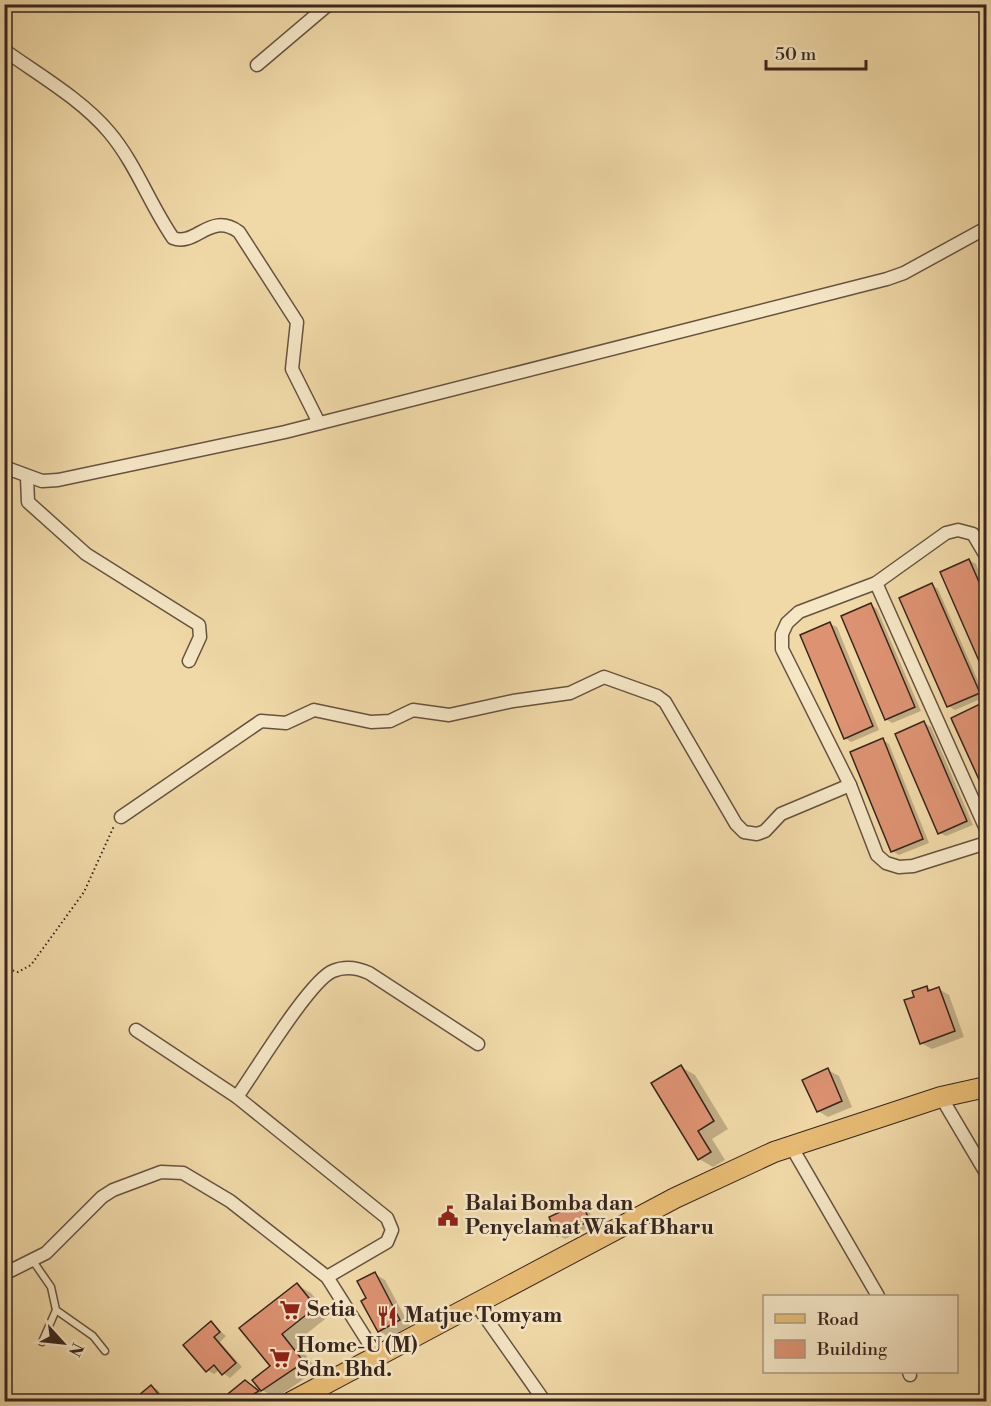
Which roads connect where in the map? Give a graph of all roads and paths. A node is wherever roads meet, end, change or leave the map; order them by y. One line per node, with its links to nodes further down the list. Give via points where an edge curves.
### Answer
1 (329, 4): 3 (street)
2 (4, 50): 5 (street, via 90,112 109,132 173,238 184,239 215,225 239,232 297,322 292,369)
3 (257, 65)
4 (987, 228): 5 (street, via 887,279)
5 (319, 423): 7 (street, via 58,480)
6 (4, 467): 7 (street)
7 (27, 477): 10 (street, via 28,502 86,554 199,625 200,638)
8 (985, 550): 9 (street, via 973,534 958,530 946,533)
9 (876, 583): 11 (street, via 800,612 787,623 782,634 782,649); 13 (street)
10 (189, 661)
11 (850, 785): 12 (street, via 781,814 765,831 744,832 665,702 604,677 570,693 513,700 449,715 413,710 393,720 371,722 314,710 286,723 261,720); 14 (street, via 877,855 886,863 913,866)
12 (121, 817): 15 (path, via 84,892 31,964 18,972)
13 (987, 829)
14 (987, 843)
15 (4, 968)
16 (136, 1029): 19 (street)
17 (478, 1044): 19 (street, via 369,973 357,968 331,971 311,991)
18 (987, 1087): 20 (main road)
19 (237, 1097): 25 (street, via 391,1224 391,1236 382,1246)
20 (941, 1097): 21 (main road); 22 (street)
21 (791, 1146): 26 (street); 27 (main road, via 675,1198)
22 (987, 1173)
23 (33, 1261): 24 (street); 25 (street, via 102,1197 161,1172 173,1171 230,1201); 28 (lane, via 52,1289)
24 (4, 1274)
25 (327, 1277): 31 (street)
26 (877, 1295)
27 (476, 1304): 31 (main road); 33 (street)
28 (56, 1310): 29 (lane); 30 (lane, via 93,1336)
29 (42, 1342)
30 (105, 1351)
31 (377, 1356): 32 (main road)
32 (291, 1401)
33 (545, 1401)

